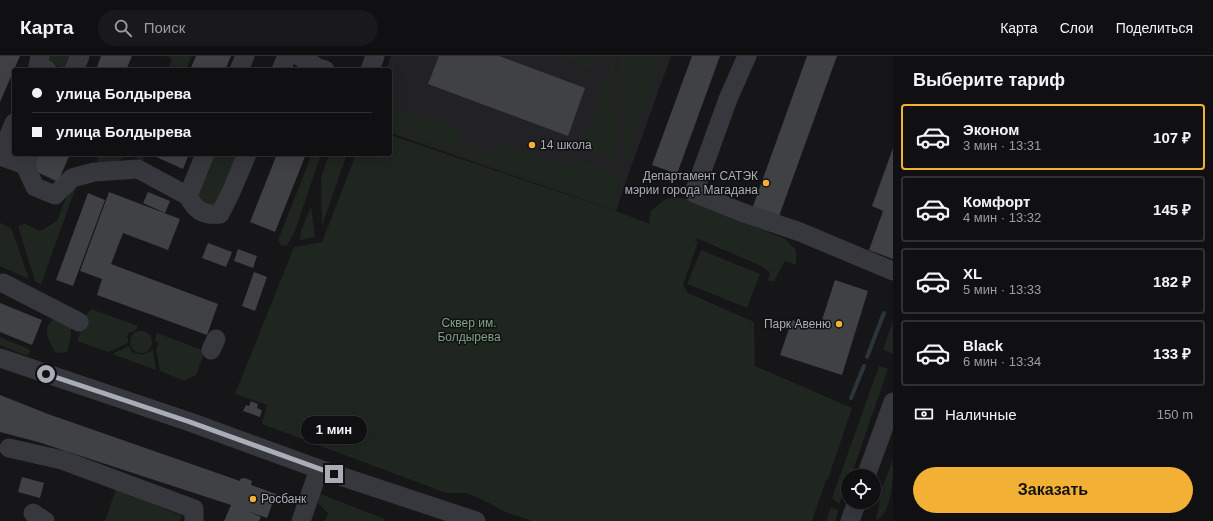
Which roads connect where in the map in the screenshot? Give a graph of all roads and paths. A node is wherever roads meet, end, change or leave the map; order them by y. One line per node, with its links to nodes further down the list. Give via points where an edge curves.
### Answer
1 (80, 56): 7 (street)
2 (245, 56): 8 (street)
3 (287, 56): 9 (street)
4 (299, 56): 10 (street)
5 (375, 56): 11 (street)
6 (748, 56): 18 (street, via 728,100 694,193 800,232)
7 (75, 68)
8 (240, 68)
9 (282, 68)
10 (318, 68)
11 (371, 68)
12 (12, 128): 13 (street)
13 (1, 156): 16 (street)
14 (204, 156): 17 (street)
15 (246, 156): 17 (street, via 220,214 202,212 192,205)
16 (27, 159): 17 (street, via 35,187 55,195 72,178 94,172 138,169)
17 (188, 196)
18 (893, 271)
19 (3, 283): 20 (street)
20 (79, 322)
21 (0, 358): 24 (street)
22 (893, 402): 25 (street)
23 (9, 448): 27 (street, via 62,460 194,509)
24 (319, 469): 28 (street); 29 (street)
25 (869, 469)
26 (854, 509): 30 (street)
27 (194, 521)
28 (301, 521)
29 (476, 521)
30 (850, 521)

